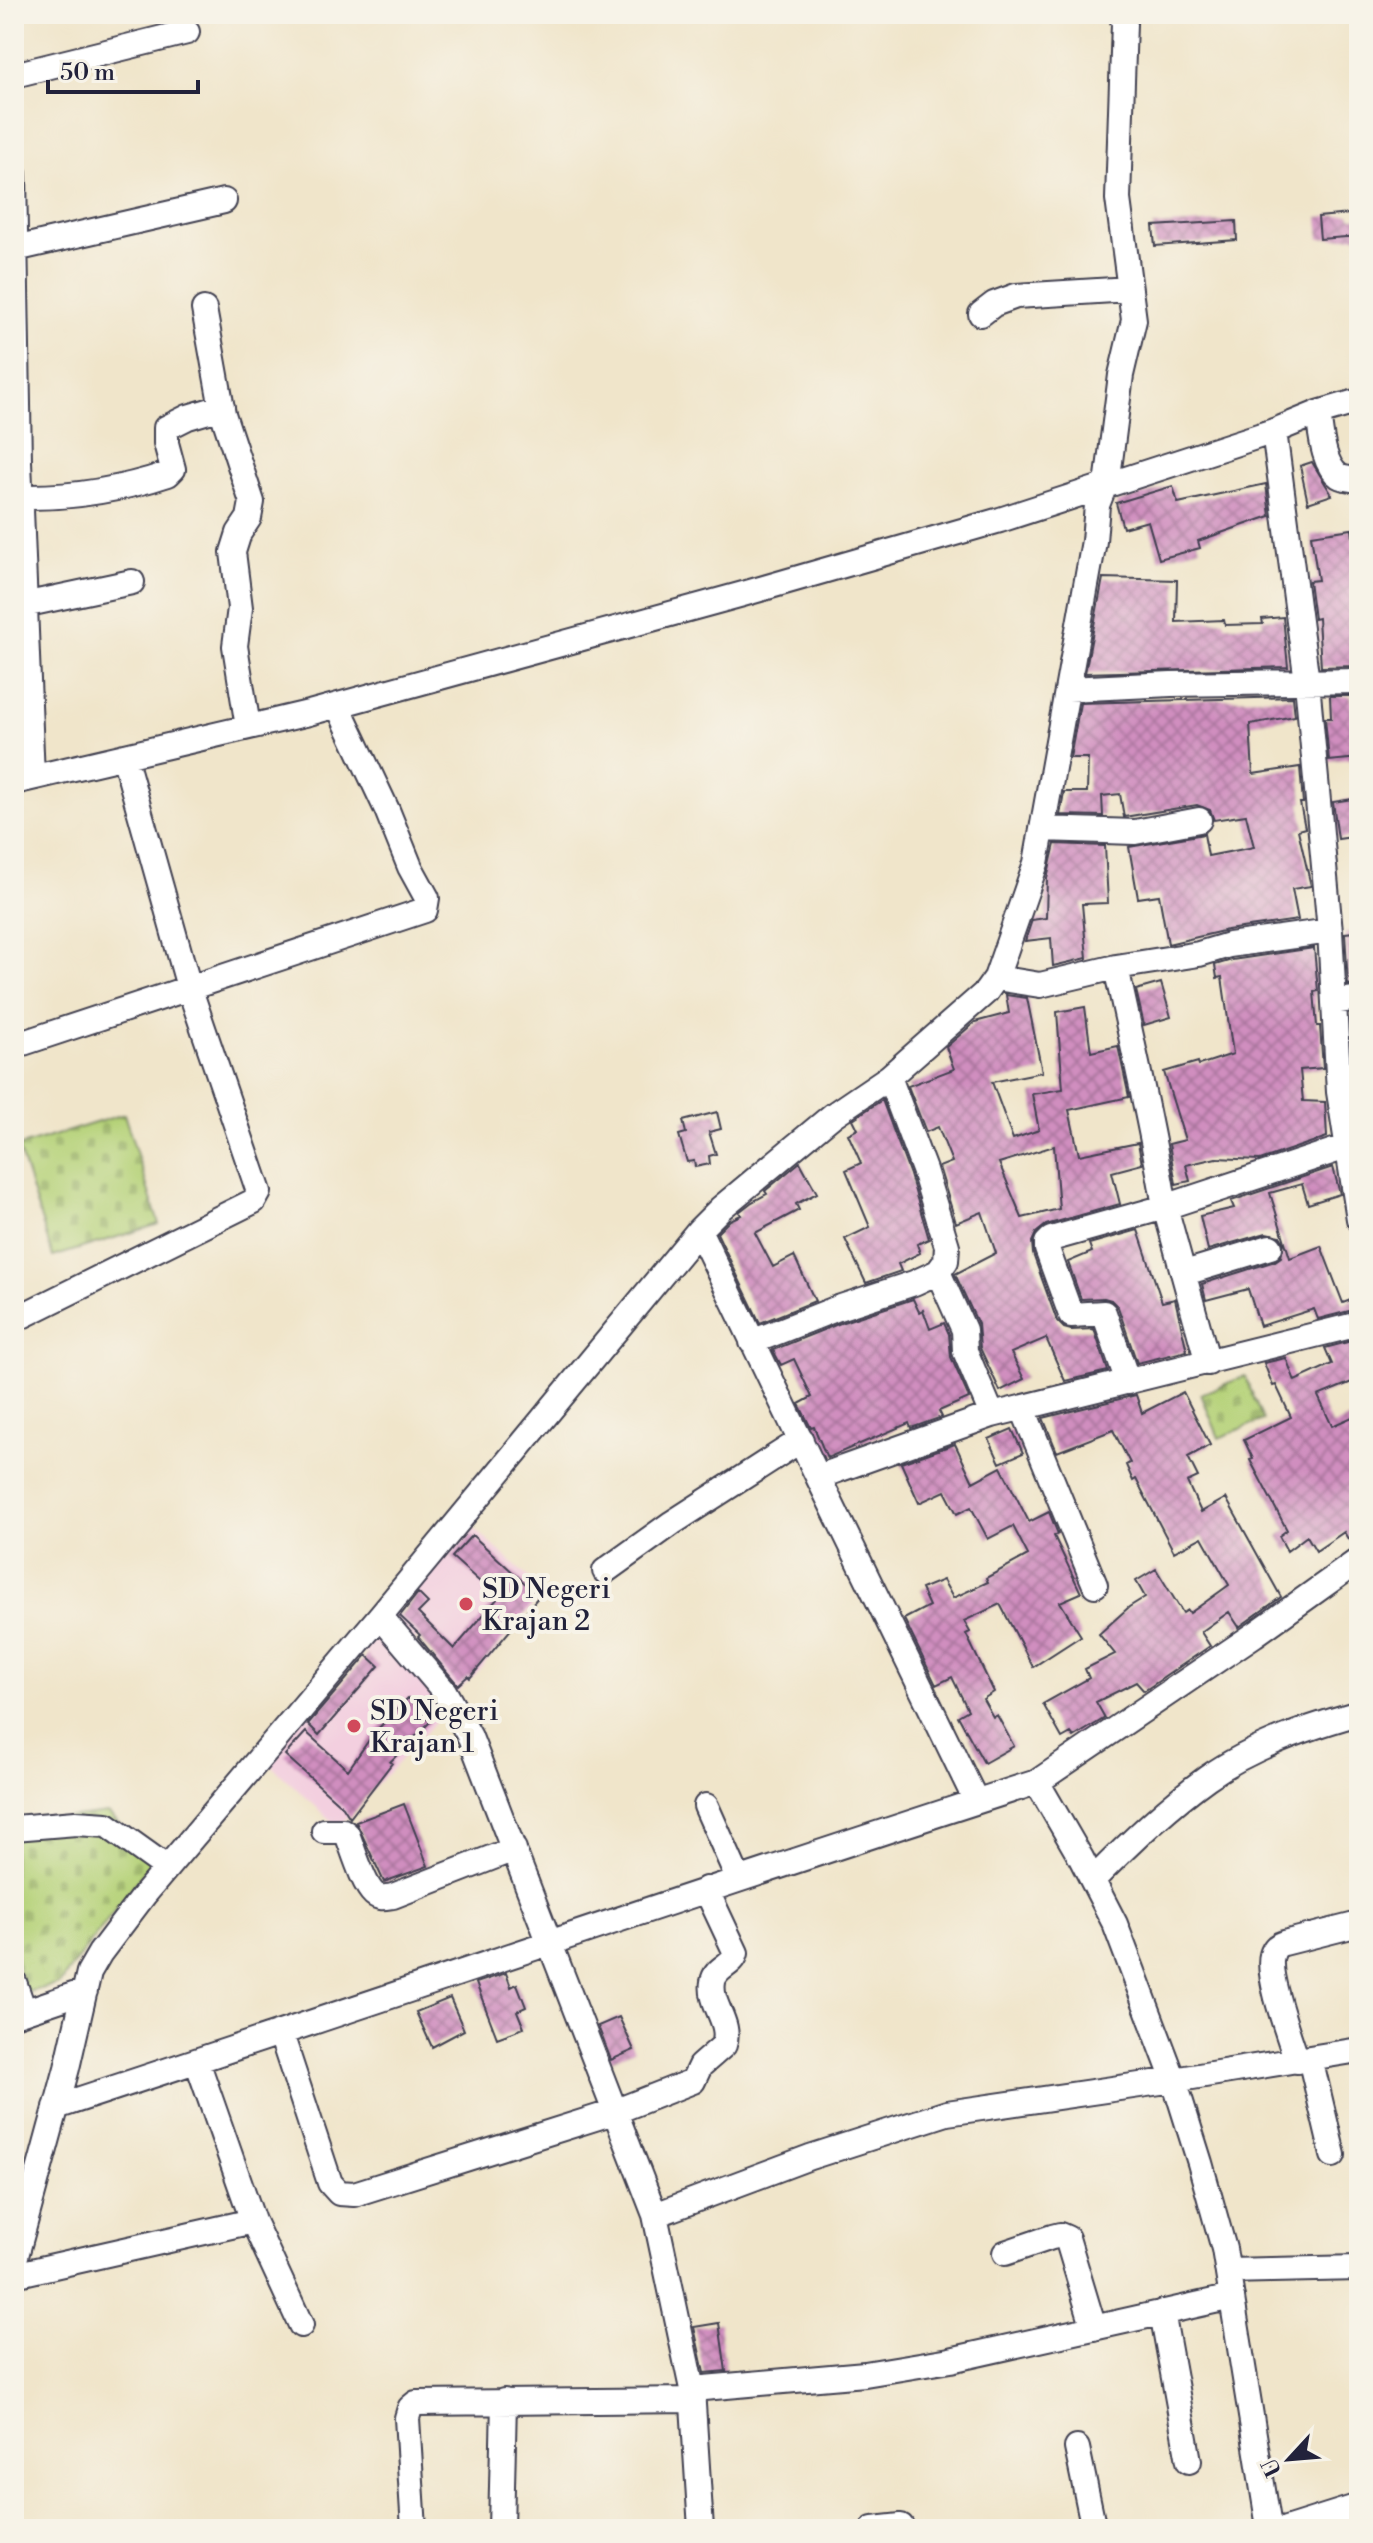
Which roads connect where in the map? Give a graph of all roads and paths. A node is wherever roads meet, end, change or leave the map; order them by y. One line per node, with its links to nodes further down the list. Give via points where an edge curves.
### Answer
1 (1121, 14): 7 (street, via 1118,199)
2 (187, 32): 3 (street)
3 (14, 75)
4 (14, 174): 6 (street)
5 (224, 201): 6 (street)
6 (15, 239): 10 (street)
7 (1130, 289): 9 (street, via 1016,296); 17 (street, via 1134,320)
8 (204, 309): 12 (street)
9 (981, 314)
10 (16, 328): 15 (street)
11 (1359, 401): 13 (street)
12 (222, 407): 18 (street, via 166,428 173,469 168,474 94,493); 25 (street, via 252,502 233,552 240,608 235,646)
13 (1318, 413): 14 (street); 16 (street, via 1327,457 1336,473)
14 (1274, 431): 17 (street); 22 (street)
15 (16, 462): 18 (street)
16 (1359, 480)
17 (1106, 485): 23 (street, via 1097,505); 24 (street, via 758,590)
18 (21, 497): 20 (street)
19 (132, 582): 20 (street)
20 (20, 606): 27 (street)
21 (1359, 681): 22 (street)
22 (1307, 682): 23 (street); 30 (street)
23 (1068, 689): 29 (street)
24 (338, 706): 25 (street); 33 (street, via 427,898 425,910)
25 (248, 727): 26 (street)
26 (124, 756): 27 (street); 33 (street)
27 (23, 780)
28 (1199, 820): 29 (street, via 1135,832)
29 (1042, 829): 32 (street, via 1036,863)
30 (1330, 931): 31 (street); 35 (street)
31 (1116, 967): 32 (street, via 1040,985); 39 (street)
32 (996, 978): 37 (street)
33 (189, 987): 36 (street); 45 (street, via 259,1186 258,1197)
34 (1359, 998): 35 (street)
35 (1334, 1002): 38 (street)
36 (14, 1046)
37 (889, 1077): 41 (street, via 833,1115); 43 (street, via 947,1246)
38 (1346, 1147): 39 (street); 40 (street)
39 (1165, 1207): 44 (street); 49 (street, via 1047,1243 1070,1312 1104,1313)
40 (1359, 1219)
41 (699, 1230): 47 (street); 57 (street)
42 (1270, 1247): 44 (street)
43 (938, 1272): 47 (street); 51 (street)
44 (1185, 1273): 48 (street)
45 (14, 1320)
46 (1359, 1324): 48 (street)
47 (752, 1342): 52 (street)
48 (1208, 1363): 49 (street)
49 (1128, 1382): 50 (street)
50 (1023, 1409): 51 (street); 56 (street)
51 (992, 1415): 53 (street)
52 (801, 1440): 53 (street); 55 (street)
53 (818, 1477): 60 (street)
54 (1359, 1560): 59 (street)
55 (605, 1571)
56 (1095, 1585)
57 (380, 1616): 64 (street, via 449,1697); 65 (street)
58 (1359, 1713): 67 (street, via 1246,1756 1207,1778 1136,1836)
59 (1037, 1782): 60 (street); 67 (street)
60 (976, 1801): 66 (street)
61 (706, 1806): 66 (street)
62 (14, 1828): 65 (street, via 107,1825)
63 (324, 1831): 64 (street, via 347,1834 369,1886 382,1898)
64 (514, 1849): 70 (street)
65 (167, 1868): 72 (street, via 100,1953)
66 (738, 1878): 68 (street)
67 (1093, 1880): 78 (street)
68 (706, 1889): 70 (street); 80 (street, via 736,1953 712,1985 726,2028 724,2045 700,2066 693,2081)
69 (1359, 1924): 76 (street, via 1279,1945 1272,1954 1273,1980)
70 (549, 1941): 74 (street); 80 (street)
71 (14, 1982): 73 (street)
72 (85, 1991): 73 (street); 79 (street)
73 (19, 2013)
74 (281, 2034): 77 (street); 80 (street, via 330,2183 339,2193 354,2194)
75 (1359, 2050): 76 (street)
76 (1303, 2060): 78 (street); 81 (street)
77 (197, 2061): 79 (street); 83 (street)
78 (1174, 2080): 82 (street, via 947,2113); 87 (street)
79 (56, 2107): 85 (street)
80 (614, 2112): 82 (street)
81 (1333, 2155)
82 (655, 2215): 93 (street)
83 (253, 2221): 88 (street); 91 (street)
84 (1005, 2253): 92 (street, via 1060,2235 1067,2238)
85 (14, 2263)
86 (1359, 2268): 87 (street)
87 (1228, 2271): 89 (street)
88 (14, 2275)
89 (1232, 2297): 90 (street); 105 (street, via 1268,2521)
90 (1162, 2312): 92 (street); 96 (street)
91 (301, 2325)
92 (1094, 2328): 93 (street, via 950,2360)
93 (692, 2395): 94 (street); 102 (street)
94 (504, 2401): 100 (street, via 420,2401 410,2408); 101 (street)
95 (1077, 2448): 104 (street)
96 (1189, 2461)
97 (1359, 2506): 98 (street)
98 (1323, 2522): 106 (street)
99 (901, 2526): 103 (street)
100 (414, 2529)
101 (501, 2529)
102 (701, 2529)
103 (873, 2529)
104 (1094, 2529)
105 (1274, 2529)
106 (1286, 2529)

